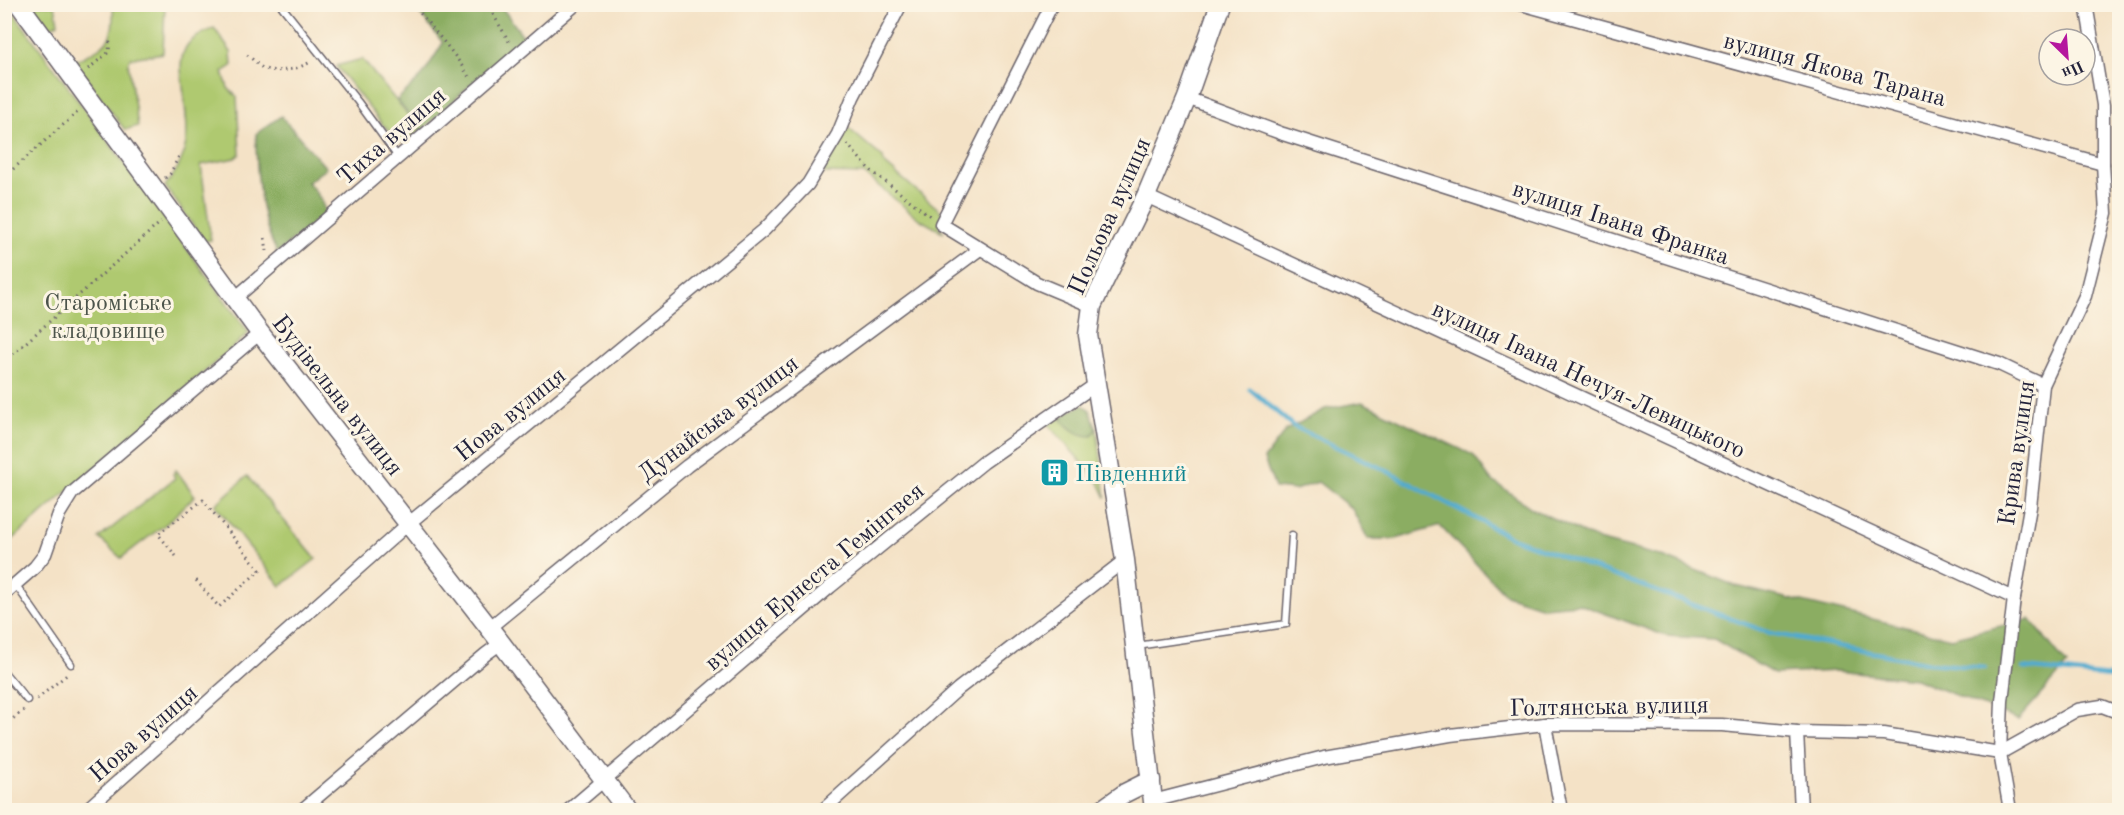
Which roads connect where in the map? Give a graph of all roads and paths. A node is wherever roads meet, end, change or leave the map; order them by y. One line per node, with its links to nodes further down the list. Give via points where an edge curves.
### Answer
1 (19, 4): 15 (street, Будівельна вулиця)
2 (280, 4): 13 (lane)
3 (414, 4): 16 (path, via 460,61)
4 (487, 4): 14 (path)
5 (576, 4): 14 (street, Тиха вулиця)
6 (900, 4): 19 (street, Нова вулиця)
7 (1052, 4): 27 (street)
8 (1220, 4): 17 (street, Польова вулиця)
9 (1521, 4): 22 (street, вулиця Якова Тарана)
10 (2086, 4): 22 (street, Крива вулиця, via 2103,105)
11 (110, 39): 15 (path, via 109,52)
12 (247, 55): 13 (path, via 263,68 280,70 303,67)
13 (321, 55): 21 (lane)
14 (517, 55): 16 (street, Тиха вулиця)
15 (74, 81): 18 (street, Будівельна вулиця)
16 (476, 90): 21 (street, Тиха вулиця)
17 (1187, 98): 25 (street, Польова вулиця); 34 (street, вулиця Івана Франка, via 1283,134 1999,364)
18 (90, 102): 23 (path); 24 (street, Будівельна вулиця)
19 (838, 134): 27 (path, via 869,169); 35 (street, Нова вулиця, via 808,184 764,230)
20 (180, 154): 24 (path, via 170,174)
21 (398, 157): 29 (street, Тиха вулиця)
22 (2103, 164): 34 (street, Крива вулиця, via 2106,213 2085,296)
23 (4, 177)
24 (153, 189): 26 (street, Будівельна вулиця)
25 (1146, 196): 30 (street, Польова вулиця); 42 (street, вулиця Івана Нечуя-Левицького)
26 (171, 213): 29 (street, Будівельна вулиця); 32 (path)
27 (941, 224): 28 (street)
28 (980, 249): 30 (street, via 1037,283); 43 (street, Дунайська вулиця, via 696,460)
29 (234, 299): 31 (street, Будівельна вулиця)
30 (1092, 306): 33 (street, Польова вулиця, via 1088,335)
31 (260, 333): 35 (street, Будівельна вулиця); 40 (street, via 72,493 59,514 45,554)
32 (4, 362)
33 (1095, 385): 38 (street, Польова вулиця); 54 (street, вулиця Ернеста Гемінгвея, via 984,462)
34 (2043, 386): 42 (street, Крива вулиця, via 2030,507)
35 (408, 525): 43 (street, Будівельна вулиця); 57 (street, Нова вулиця)
36 (1293, 535): 45 (lane, via 1286,624)
37 (176, 556): 39 (path, via 158,534 203,500 260,570 219,607)
38 (1125, 560): 45 (street, Польова вулиця); 61 (street, via 958,690)
39 (195, 579)
40 (15, 584): 41 (street); 46 (lane)
41 (4, 594)
42 (2014, 598): 53 (street, Крива вулиця)
43 (489, 628): 44 (street, Будівельна вулиця)
44 (501, 643): 54 (street, Будівельна вулиця); 58 (street)
45 (1134, 646): 55 (street, Польова вулиця)
46 (71, 664): 51 (path, via 72,670)
47 (4, 672): 48 (lane)
48 (27, 700)
49 (2120, 713): 53 (street, via 2102,706 2077,710)
50 (1545, 724): 52 (street, Голтянська вулиця, via 1722,725); 56 (street, Голтянська вулиця, via 1450,735 1324,757); 63 (street)
51 (4, 726)
52 (1797, 732): 53 (street, Голтянська вулиця, via 1884,734); 64 (street)
53 (2000, 753): 65 (street, Крива вулиця)
54 (604, 779): 59 (street, вулиця Ернеста Гемінгвея); 60 (street, Будівельна вулиця)
55 (1151, 780): 56 (street, Польова вулиця); 62 (street)
56 (1154, 806)
57 (86, 810)
58 (302, 810)
59 (569, 810)
60 (627, 810)
61 (824, 810)
62 (1101, 810)
63 (1562, 810)
64 (1801, 810)
65 (2010, 810)

